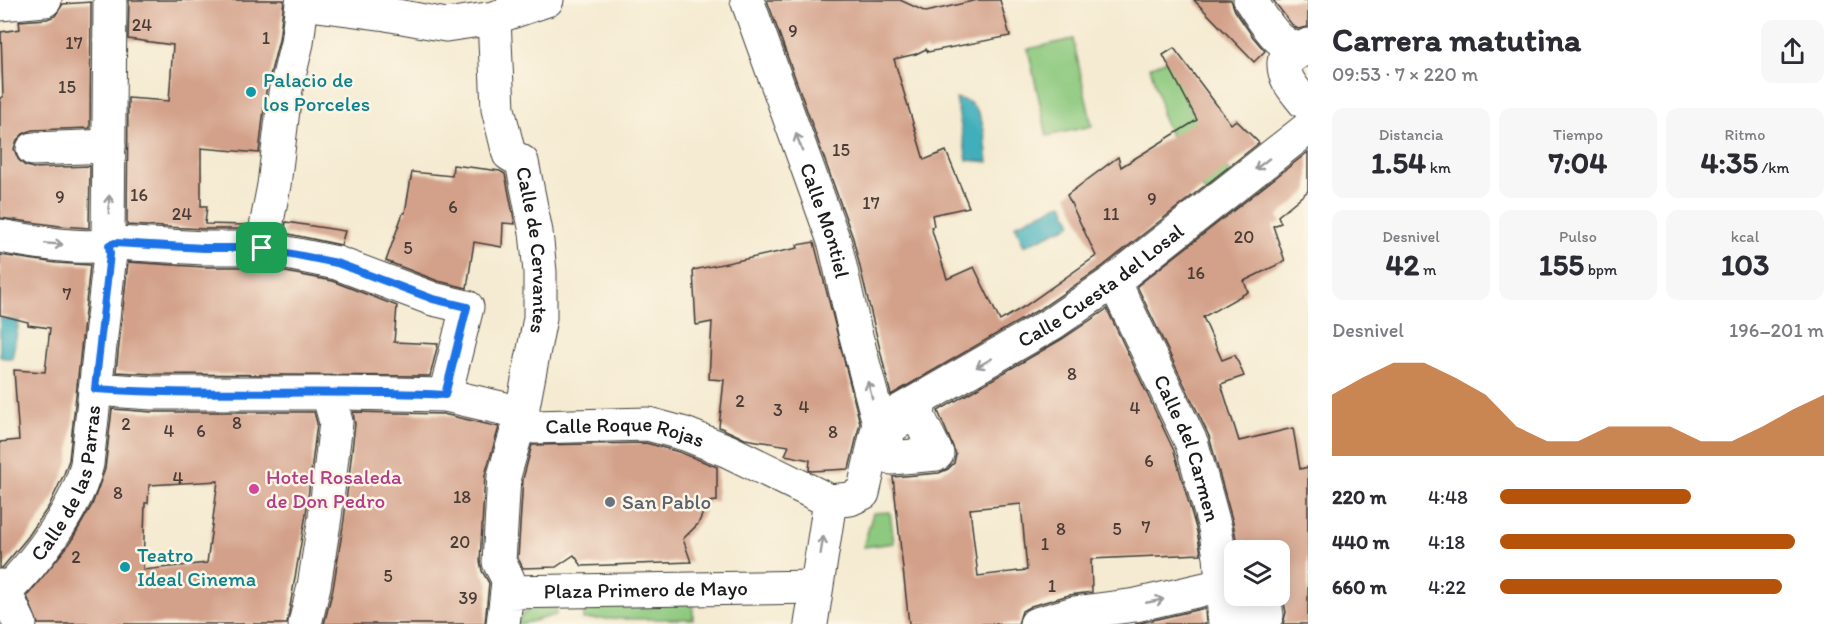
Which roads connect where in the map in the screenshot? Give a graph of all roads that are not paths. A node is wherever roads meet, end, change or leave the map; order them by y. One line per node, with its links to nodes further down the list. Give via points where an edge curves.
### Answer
1 (45, 0): 6 (street)
2 (110, 0): 10 (street, Calle de las Parras)
3 (547, 0): 7 (street)
4 (747, 0): 20 (street, Calle Montiel, one-way to 4, via 835,244)
5 (1250, 0): 8 (street, via 1278,39 1295,49)
6 (0, 4)
7 (494, 18): 14 (street, via 446,25 303,3); 19 (street, Calle de Cervantes, via 498,109 509,154 522,162 540,272 540,318)
8 (1306, 48): 9 (street, Calle Cuesta del Losal, via 1284,62 1288,82)
9 (1306, 115): 15 (street, Calle Cuesta del Losal, one-way to 15)
10 (109, 146): 11 (street); 13 (street, Calle de las Parras, one-way to 10)
11 (33, 149)
12 (0, 236): 13 (street, one-way to 13, via 33,242)
13 (109, 245): 14 (street); 16 (street, Calle de las Parras)
14 (262, 248): 18 (street, via 337,263 433,299 467,307)
15 (1114, 281): 20 (street, Calle Cuesta del Losal, one-way to 20); 22 (street, Calle del Carmen, via 1192,444 1215,528)
16 (95, 389): 17 (street, Calle Roque Rojas, via 152,393); 24 (street, Calle de las Parras, via 84,477 74,500 23,575)
17 (328, 393): 18 (street, Calle Roque Rojas); 29 (street, via 336,422 323,529)
18 (445, 395): 19 (street, Calle Roque Rojas, via 510,410)
19 (521, 417): 21 (street, Calle Roque Rojas, via 534,427 648,424 685,434); 25 (street, Calle de Cervantes, via 504,476 499,562 508,579)
20 (877, 435): 21 (street, via 863,493)
21 (830, 501): 23 (street, one-way to 21)
22 (1222, 585): 32 (street, one-way to 22); 33 (street, Calle del Carmen)
23 (816, 587): 25 (street, Plaza Primero de Mayo); 31 (street)
24 (3, 589): 28 (street)
25 (507, 592): 30 (street)
26 (1231, 606): 27 (street, via 1233,620 1267,615)
27 (1266, 606)
28 (20, 624)
29 (305, 624)
30 (503, 624)
31 (811, 624)
32 (1036, 624)
33 (1224, 624)

